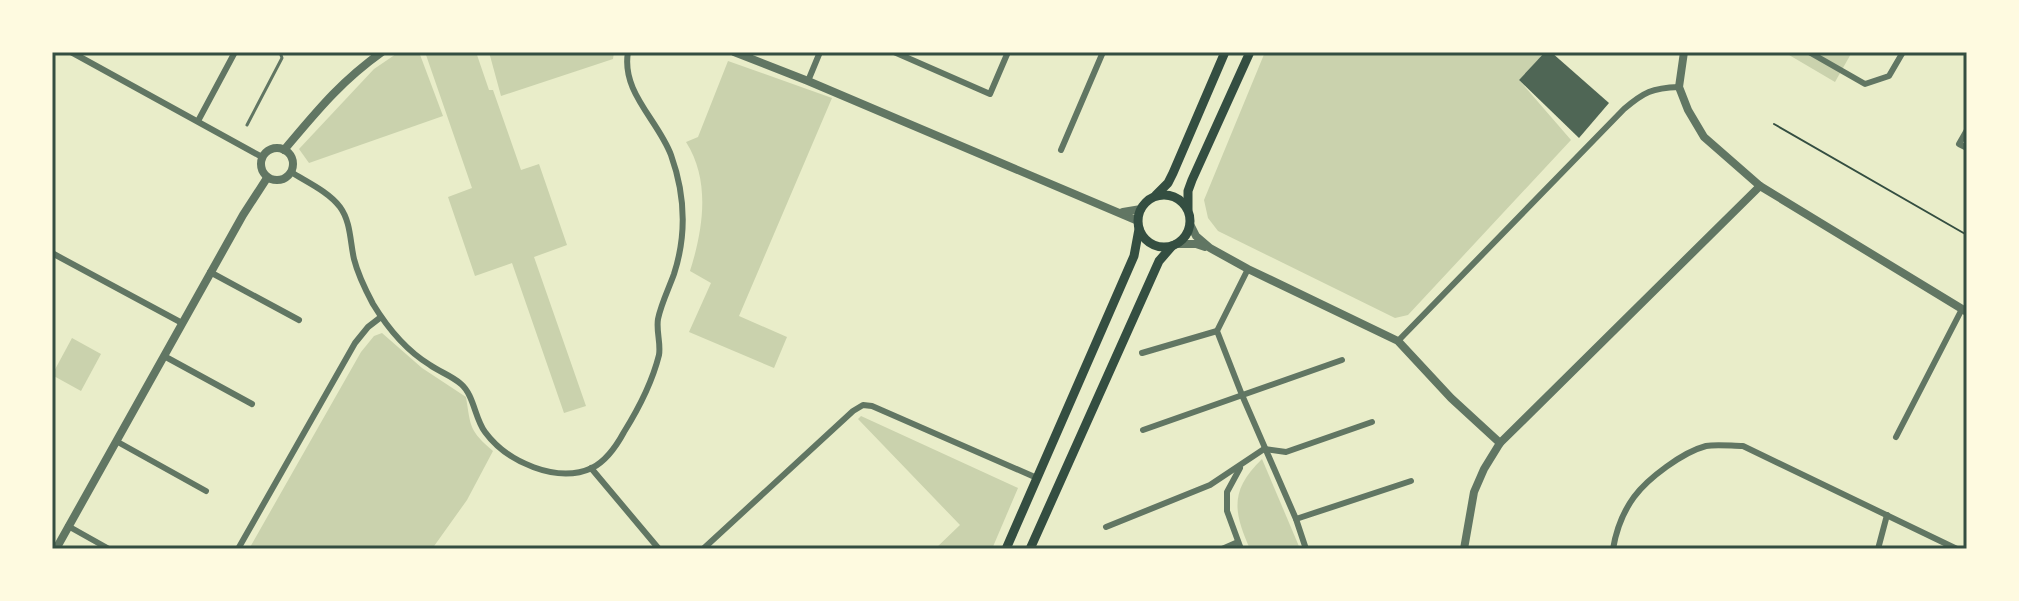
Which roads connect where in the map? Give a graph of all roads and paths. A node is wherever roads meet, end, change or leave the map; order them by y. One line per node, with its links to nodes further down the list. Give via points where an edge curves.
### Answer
1 (71, 52): 19 (street)
2 (235, 52): 19 (street)
3 (280, 52): 21 (lane, via 282,58)
4 (382, 52): 24 (street, via 342,83)
5 (628, 52): 59 (street, via 631,86 666,142 678,175 683,230 657,323 659,353 644,399 616,446)
6 (734, 52): 17 (street)
7 (820, 52): 17 (street)
8 (894, 52): 16 (street)
9 (1008, 52): 16 (street, via 990,94)
10 (1103, 52): 25 (street)
11 (1225, 52): 30 (main road, via 1173,173)
12 (1250, 52): 32 (main road, via 1192,180)
13 (1684, 52): 18 (street)
14 (1809, 52): 15 (street, via 1865,84 1889,76)
15 (1903, 52)
16 (911, 56)
17 (808, 81): 33 (street)
18 (1679, 87): 29 (street, via 1704,137); 47 (street, via 1655,88 1624,109)
19 (198, 121): 26 (street)
20 (1774, 124): 36 (path)
21 (247, 125)
22 (1967, 130): 23 (street, via 1959,144)
23 (1967, 148)
24 (284, 150): 26 (street, via 272,149); 27 (street, via 292,159)
25 (1061, 150)
26 (262, 157): 28 (street)
27 (291, 172): 28 (street, via 279,181); 43 (street, via 333,200 344,214 360,280)
28 (267, 178): 41 (street)
29 (1760, 186): 42 (street); 57 (street)
30 (1156, 195): 31 (main road); 32 (main road, via 1172,195)
31 (1141, 209): 33 (street); 35 (main road)
32 (1188, 209): 34 (main road)
33 (1115, 211): 35 (street)
34 (1190, 224): 37 (main road); 38 (street)
35 (1138, 225): 37 (main road, via 1152,244); 60 (main road, via 1134,256)
36 (1967, 235)
37 (1174, 245): 38 (street); 74 (main road, via 1159,261)
38 (1210, 248): 40 (street)
39 (52, 253): 45 (street)
40 (1248, 269): 46 (street); 47 (street)
41 (210, 272): 44 (street); 45 (street)
42 (1964, 310): 55 (street)
43 (381, 317): 59 (street, via 427,364 464,386 483,430 509,454 552,472); 70 (street, via 355,343)
44 (299, 320)
45 (182, 323): 49 (street)
46 (1217, 331): 48 (street); 51 (street)
47 (1398, 341): 57 (street)
48 (1142, 353)
49 (164, 356): 52 (street); 56 (street)
50 (1342, 360): 51 (street)
51 (1242, 395): 54 (street); 58 (street)
52 (252, 404)
53 (1372, 422): 58 (street, via 1286,452)
54 (1143, 430)
55 (1896, 437)
56 (116, 441): 62 (street); 65 (street)
57 (1500, 443): 77 (street, via 1474,492)
58 (1264, 449): 64 (street); 66 (street, via 1210,485); 67 (street, via 1239,469 1227,492 1227,511)
59 (591, 468): 71 (street)
60 (1037, 478): 72 (street, via 865,404); 73 (main road)
61 (1411, 481): 64 (street)
62 (206, 491)
63 (1887, 515): 78 (street, via 1743,446 1707,446 1679,457 1635,496 1616,531); 79 (street); 80 (street)
64 (1296, 519): 76 (street)
65 (68, 526): 68 (street); 69 (street)
66 (1106, 527)
67 (1240, 546): 75 (street)
68 (56, 549)
69 (109, 549)
70 (238, 549)
71 (659, 549)
72 (703, 549)
73 (1006, 549)
74 (1030, 549)
75 (1222, 549)
76 (1306, 549)
77 (1464, 549)
78 (1613, 549)
79 (1878, 549)
80 (1957, 549)

